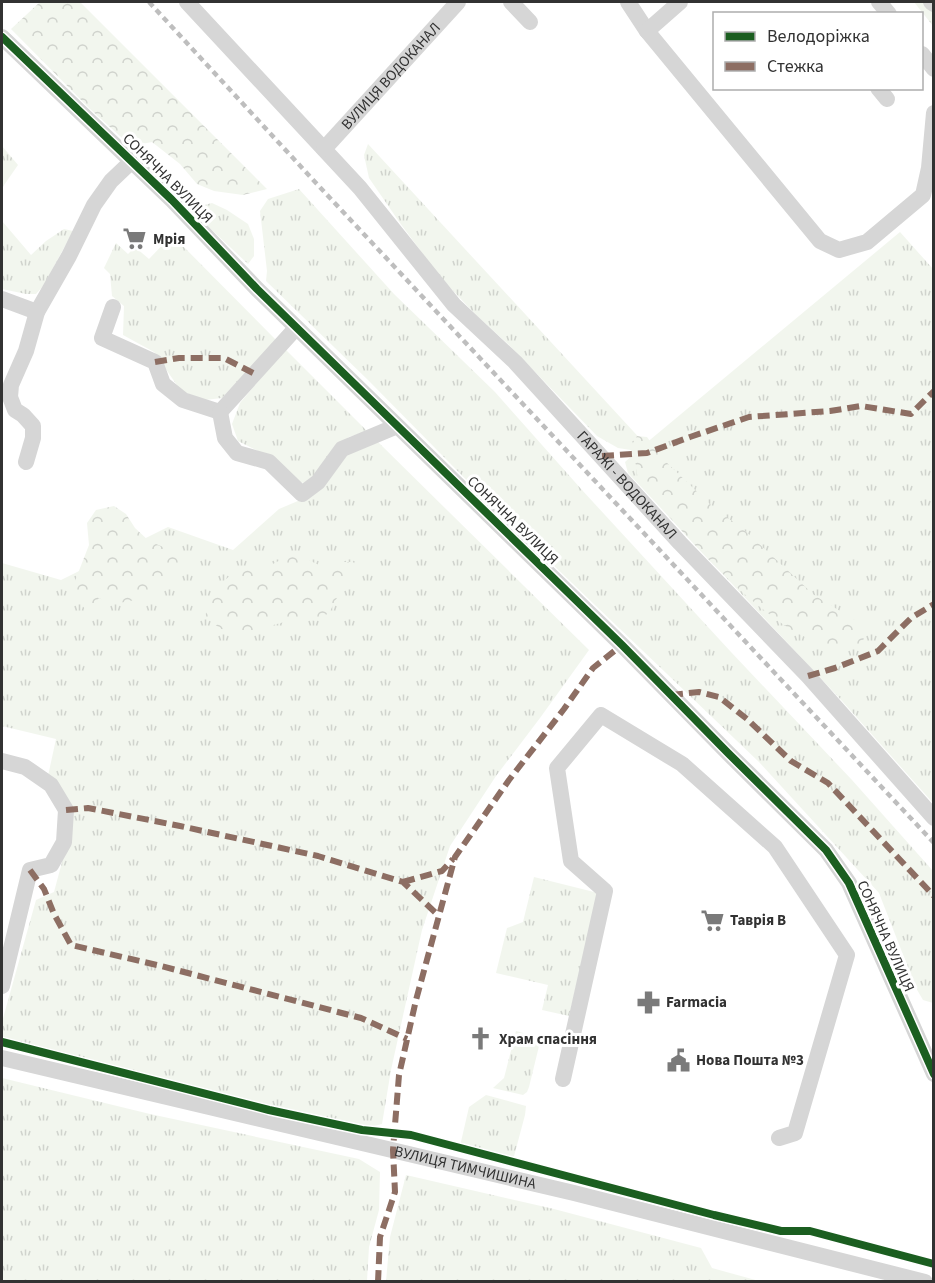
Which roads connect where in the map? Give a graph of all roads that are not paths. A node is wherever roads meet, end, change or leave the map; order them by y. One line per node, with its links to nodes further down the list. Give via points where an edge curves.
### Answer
1 (187, 2): 12 (street, ГАРАЖІ - ВОДОКАНАЛ)
2 (458, 2): 12 (street, ВУЛИЦЯ ВОДОКАНАЛ)
3 (511, 2): 6 (street)
4 (628, 2): 7 (street)
5 (680, 2): 7 (street)
6 (530, 22)
7 (647, 31): 11 (street, via 820,241 839,250 867,243 923,195)
8 (2, 37): 13 (street, СОНЯЧНА ВУЛИЦЯ)
9 (923, 56): 10 (street)
10 (933, 69)
11 (933, 113)
12 (324, 149): 22 (street, ГАРАЖІ - ВОДОКАНАЛ, via 454,305 515,362 808,676)
13 (132, 161): 16 (street, via 94,205); 17 (street, СОНЯЧНА ВУЛИЦЯ)
14 (2, 299): 16 (street)
15 (113, 307): 18 (street, via 102,338 155,362 164,384 183,400)
16 (37, 312): 20 (street, via 26,351 10,385 15,410 33,426)
17 (296, 328): 18 (street); 19 (street, СОНЯЧНА ВУЛИЦЯ)
18 (220, 412): 19 (street, via 225,438 237,453 269,462 302,494 318,482 342,449)
19 (397, 426): 25 (street, СОНЯЧНА ВУЛИЦЯ, via 826,850 849,883)
20 (26, 462)
21 (2, 761): 23 (street, via 25,767 51,785 66,810 64,842 51,865 30,870)
22 (933, 818)
23 (2, 986)
24 (2, 1058): 28 (street, ВУЛИЦЯ ТИМЧИШИНА, via 574,1193)
25 (933, 1074)
26 (563, 1079): 27 (street, via 605,891 571,861 557,768 601,715 682,764 775,847 847,955 795,1132)
27 (779, 1138)
28 (902, 1279): 29 (street, ВУЛИЦЯ ТИМЧИШИНА)
29 (926, 1281)

